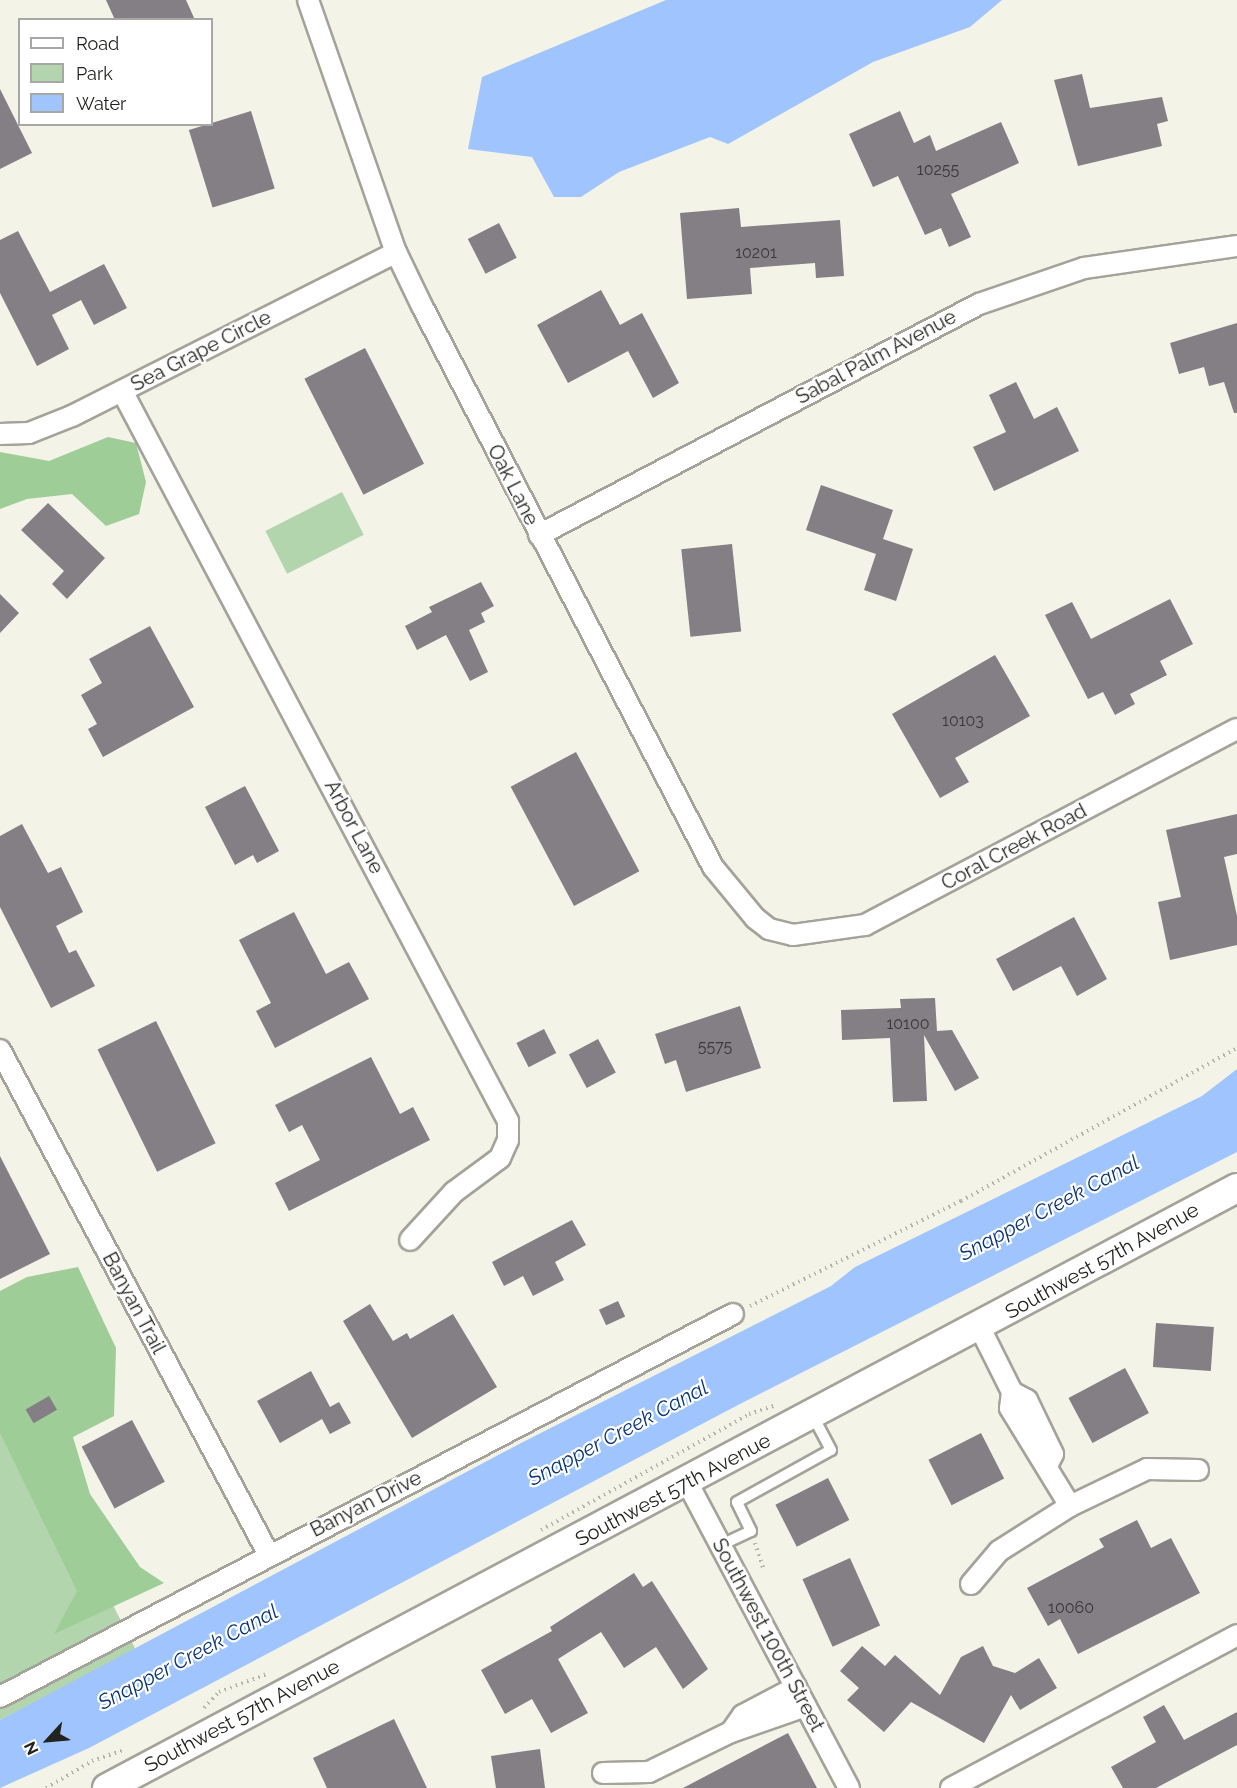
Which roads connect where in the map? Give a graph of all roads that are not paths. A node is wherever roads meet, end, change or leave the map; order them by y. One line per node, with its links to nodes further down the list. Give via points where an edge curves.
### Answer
1 (308, 0): 3 (street, Oak Lane)
2 (1237, 246): 6 (street, Sabal Palm Avenue, via 1084,268 979,304)
3 (396, 252): 4 (street, Sea Grape Circle); 6 (street, Oak Lane)
4 (122, 391): 5 (street, Sea Grape Circle, via 42,429); 11 (street, Arbor Lane, via 508,1121 500,1158 454,1192)
5 (0, 434)
6 (539, 535): 8 (street, Oak Lane, via 713,867 755,918)
7 (1237, 729): 8 (street, Coral Creek Road, via 865,925 827,934)
8 (782, 933)
9 (0, 1050): 19 (street, Banyan Trail)
10 (1237, 1188): 13 (main road, Southwest 57th Avenue)
11 (410, 1240)
12 (733, 1314): 19 (street, Banyan Drive)
13 (980, 1328): 14 (main road, Southwest 57th Avenue); 17 (street, via 1012,1392 1010,1408 1036,1459 1048,1464)
14 (813, 1416): 16 (main road, Southwest 57th Avenue); 18 (lane, via 831,1450 737,1502 751,1531)
15 (1198, 1470): 17 (street, via 1147,1469)
16 (687, 1482): 18 (street, Southwest 100th Street); 27 (main road, Southwest 57th Avenue)
17 (1070, 1506): 20 (street, via 999,1551)
18 (721, 1545): 22 (street, Southwest 100th Street)
19 (269, 1555): 23 (street, Banyan Drive)
20 (971, 1584)
21 (1237, 1635): 29 (street)
22 (796, 1687): 24 (street, Southwest 100th Street); 25 (street, via 743,1715)
23 (0, 1697)
24 (806, 1706): 25 (street); 28 (street, Southwest 100th Street)
25 (731, 1732): 26 (street, via 649,1772)
26 (603, 1773)
27 (107, 1788)
28 (849, 1788)
29 (951, 1788)

